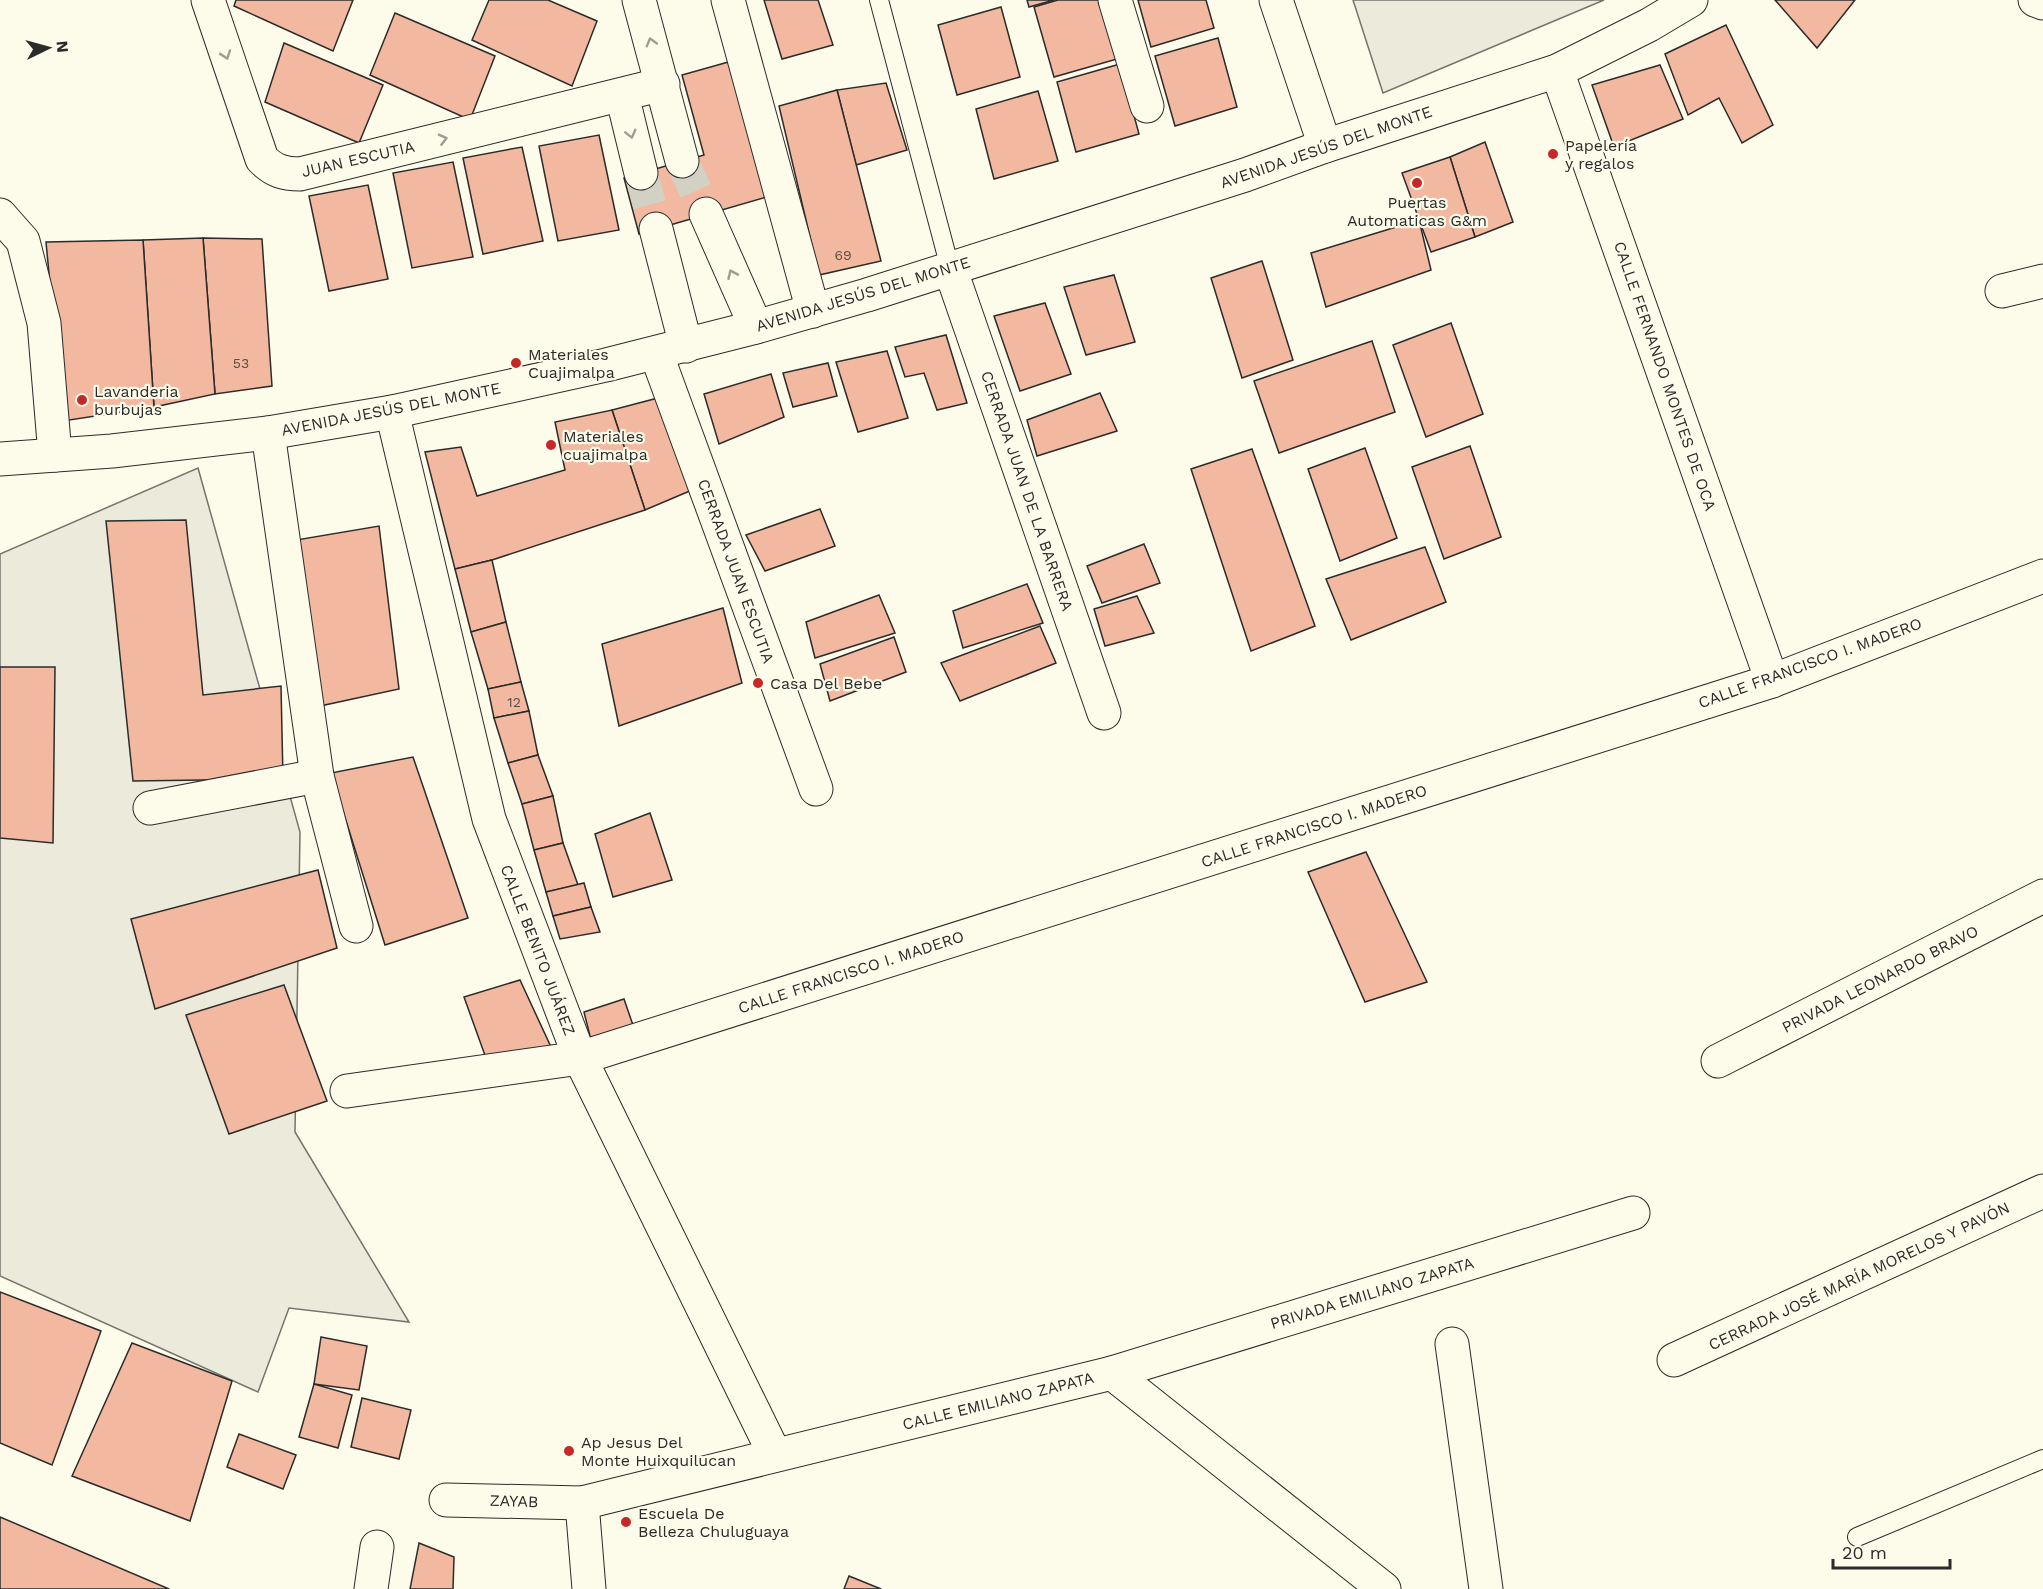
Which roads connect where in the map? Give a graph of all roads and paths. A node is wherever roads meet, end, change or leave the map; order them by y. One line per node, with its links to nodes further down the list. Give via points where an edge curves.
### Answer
1 (208, 0): 12 (street, JUAN ESCUTIA, one-way to 12, via 262,159 285,174 300,174)
2 (639, 0): 11 (street, one-way to 2)
3 (728, 0): 23 (street)
4 (879, 0): 20 (lane)
5 (1115, 0): 13 (street)
6 (1276, 0): 14 (street)
7 (1692, 0): 10 (street, AVENIDA JESÚS DEL MONTE)
8 (2035, 0): 9 (street)
9 (2043, 3)
10 (1557, 70): 14 (street, AVENIDA JESÚS DEL MONTE); 31 (street, CALLE FERNANDO MONTES DE OCA)
11 (663, 84): 12 (street, JUAN ESCUTIA); 15 (street)
12 (622, 95): 16 (street, one-way to 16)
13 (1147, 106)
14 (1325, 146): 20 (street, AVENIDA JESÚS DEL MONTE)
15 (682, 161)
16 (641, 173)
17 (706, 214): 24 (street, one-way to 17)
18 (0, 215): 28 (street, via 23,241 44,323)
19 (656, 228): 25 (street)
20 (950, 268): 23 (street, AVENIDA JESÚS DEL MONTE); 32 (street, CERRADA JUAN DE LA BARRERA)
21 (2043, 281): 22 (street)
22 (2002, 291)
23 (813, 311): 24 (street, AVENIDA JESÚS DEL MONTE)
24 (756, 327): 25 (street, AVENIDA JESÚS DEL MONTE)
25 (671, 349): 26 (street, AVENIDA JESÚS DEL MONTE); 34 (street, CERRADA JUAN ESCUTIA)
26 (392, 412): 27 (street, AVENIDA JESÚS DEL MONTE); 38 (street, CALLE BENITO JUÁREZ, via 489,819)
27 (268, 432): 28 (street, AVENIDA JESÚS DEL MONTE); 33 (street)
28 (55, 455): 29 (street, AVENIDA JESÚS DEL MONTE)
29 (0, 459)
30 (2043, 576): 31 (street, CALLE FRANCISCO I. MADERO)
31 (1772, 681): 38 (street, CALLE FRANCISCO I. MADERO)
32 (1104, 713)
33 (317, 776): 35 (street); 37 (street)
34 (816, 789)
35 (150, 808)
36 (2043, 896): 39 (street, PRIVADA LEONARDO BRAVO)
37 (356, 926)
38 (580, 1058): 40 (street, CALLE FRANCISCO I. MADERO); 46 (street, CALLE BENITO JUÁREZ)
39 (1718, 1061)
40 (347, 1091)
41 (2043, 1191): 44 (street, CERRADA JOSÉ MARÍA MORELOS Y PAVÓN)
42 (1633, 1213): 45 (street, PRIVADA EMILIANO ZAPATA)
43 (1452, 1344): 55 (street)
44 (1674, 1360)
45 (1112, 1373): 46 (street, CALLE EMILIANO ZAPATA); 54 (street, CALLE EMILIANO ZAPATA)
46 (776, 1455): 49 (street, CALLE EMILIANO ZAPATA)
47 (2043, 1459): 50 (lane)
48 (446, 1500): 49 (street, ZAYAB)
49 (582, 1503): 53 (street)
50 (1857, 1537)
51 (378, 1546): 52 (street)
52 (370, 1589)
53 (589, 1589)
54 (1384, 1589)
55 (1486, 1589)

